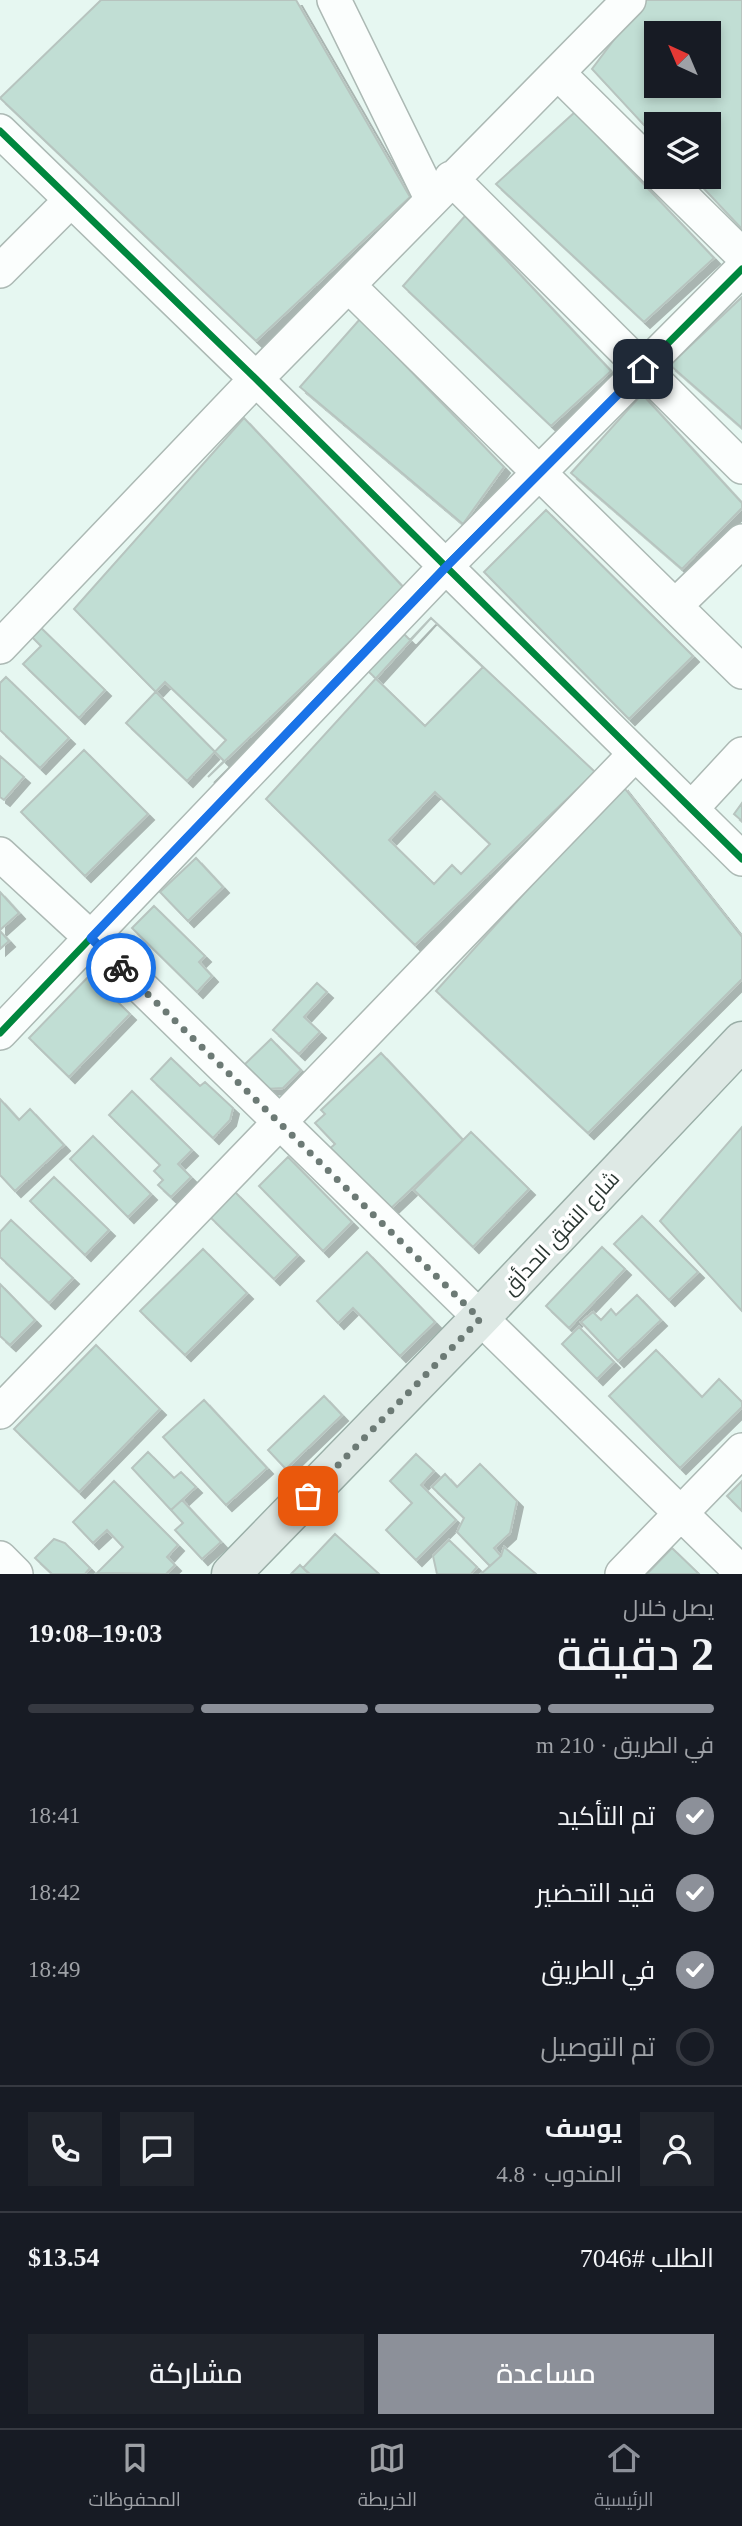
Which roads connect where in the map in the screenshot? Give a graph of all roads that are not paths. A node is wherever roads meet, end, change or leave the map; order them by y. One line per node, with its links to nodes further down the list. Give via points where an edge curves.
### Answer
1 (334, 0): 6 (street)
2 (629, 0): 3 (street)
3 (559, 74): 5 (street); 6 (street)
4 (0, 131): 8 (street)
5 (644, 158)
6 (441, 189): 12 (street); 13 (street)
7 (675, 189): 9 (street)
8 (71, 200): 11 (street); 14 (street)
9 (742, 255)
10 (742, 269): 13 (street)
11 (0, 271)
12 (350, 287): 14 (street); 16 (street)
13 (643, 369): 15 (street); 16 (street)
14 (256, 379): 18 (street); 20 (street)
15 (742, 467)
16 (540, 472): 18 (street); 19 (street)
17 (742, 541): 19 (street)
18 (446, 567): 22 (street); 27 (street)
19 (675, 606): 21 (street)
20 (0, 647)
21 (742, 672)
22 (635, 754): 24 (street); 30 (street)
23 (742, 754): 24 (street)
24 (691, 808): 26 (street)
25 (0, 854): 27 (street)
26 (742, 859)
27 (91, 938): 28 (street); 30 (street)
28 (0, 1033)
29 (742, 1041): 31 (main road, شارع النفق الحدأق)
30 (280, 1124): 31 (street); 32 (street)
31 (480, 1319): 34 (street); 38 (main road, شارع النفق الحدأق)
32 (0, 1412)
33 (742, 1450): 34 (street)
34 (681, 1514): 36 (street); 39 (street)
35 (0, 1558): 37 (street)
36 (742, 1573)
37 (16, 1574)
38 (232, 1574)
39 (622, 1574)

